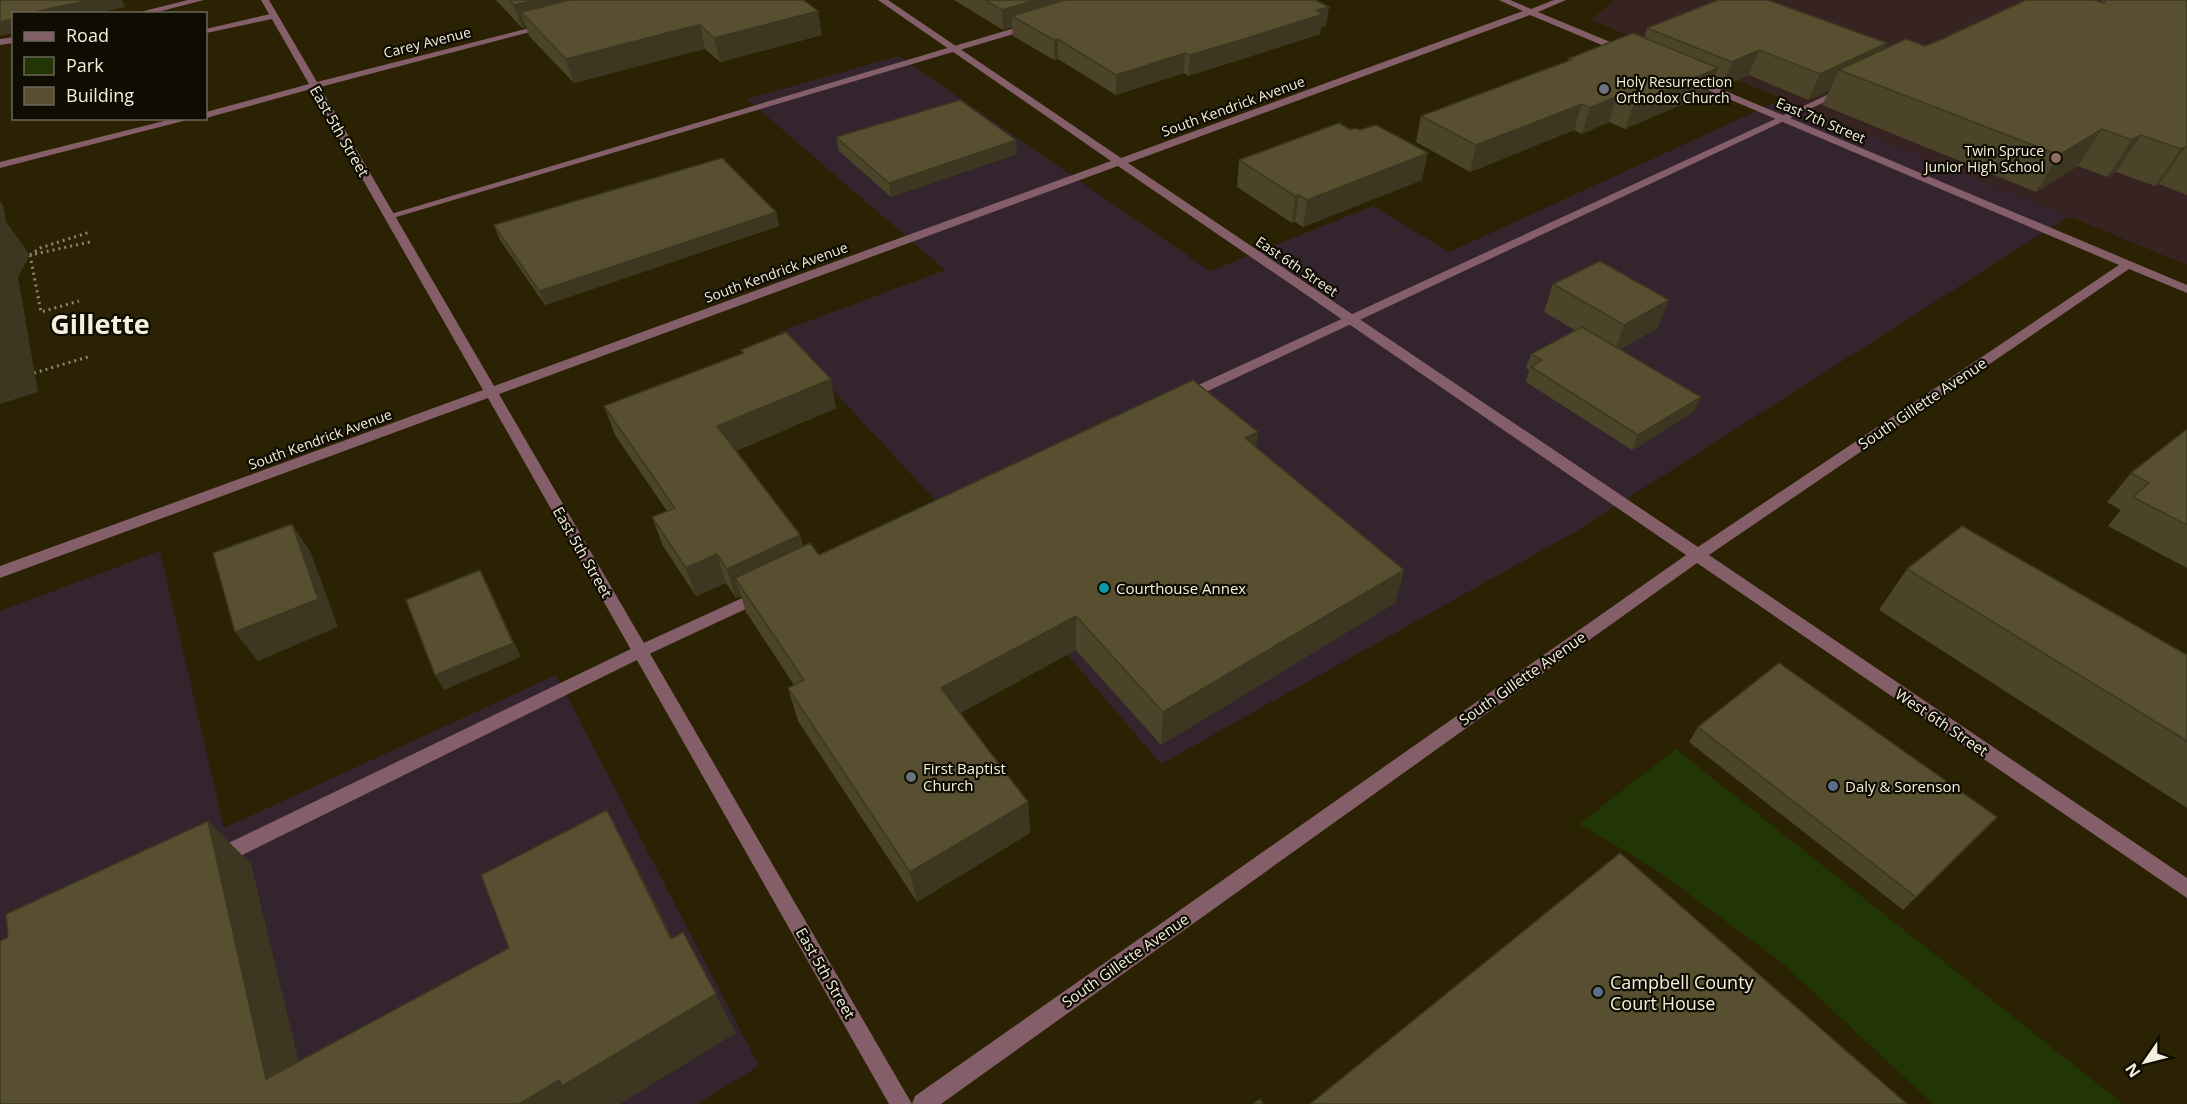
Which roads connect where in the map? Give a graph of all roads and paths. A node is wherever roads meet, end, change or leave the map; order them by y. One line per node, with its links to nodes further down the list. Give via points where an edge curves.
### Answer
1 (200, 0): 6 (street)
2 (265, 0): 8 (street, East 5th Street)
3 (882, 0): 12 (street, East 6th Street)
4 (1503, 0): 7 (street)
5 (1562, 0): 7 (street, South Kendrick Avenue)
6 (145, 12)
7 (1533, 13): 13 (street); 20 (street, South Kendrick Avenue)
8 (274, 16): 11 (street); 15 (street, East 5th Street)
9 (1044, 23): 12 (street)
10 (552, 25): 15 (street, Carey Avenue)
11 (207, 31)
12 (954, 49): 20 (street, East 6th Street); 22 (street)
13 (1631, 54)
14 (1686, 77): 18 (street, East 7th Street)
15 (314, 85): 17 (street, Carey Avenue); 22 (street, East 5th Street)
16 (1849, 88): 18 (street)
17 (207, 115)
18 (1785, 119): 26 (street, East 7th Street); 29 (street)
19 (182, 120): 21 (street)
20 (1120, 163): 29 (street, East 6th Street); 32 (street, South Kendrick Avenue)
21 (0, 165)
22 (389, 216): 32 (street, East 5th Street)
23 (90, 232): 25 (path)
24 (90, 242): 25 (path)
25 (30, 255): 28 (path, via 41,312)
26 (2128, 264): 27 (street, East 7th Street); 34 (street, South Gillette Avenue)
27 (2187, 289)
28 (79, 301)
29 (1350, 319): 33 (street); 34 (street, East 6th Street)
30 (91, 356): 31 (path)
31 (34, 373)
32 (492, 392): 35 (street, South Kendrick Avenue); 37 (street, East 5th Street)
33 (1170, 404)
34 (1697, 555): 39 (street, West 6th Street); 41 (street, South Gillette Avenue)
35 (0, 572)
36 (771, 591): 37 (street)
37 (641, 651): 38 (street); 40 (street, East 5th Street)
38 (202, 865)
39 (2187, 889)
40 (902, 1104)
41 (923, 1104)

